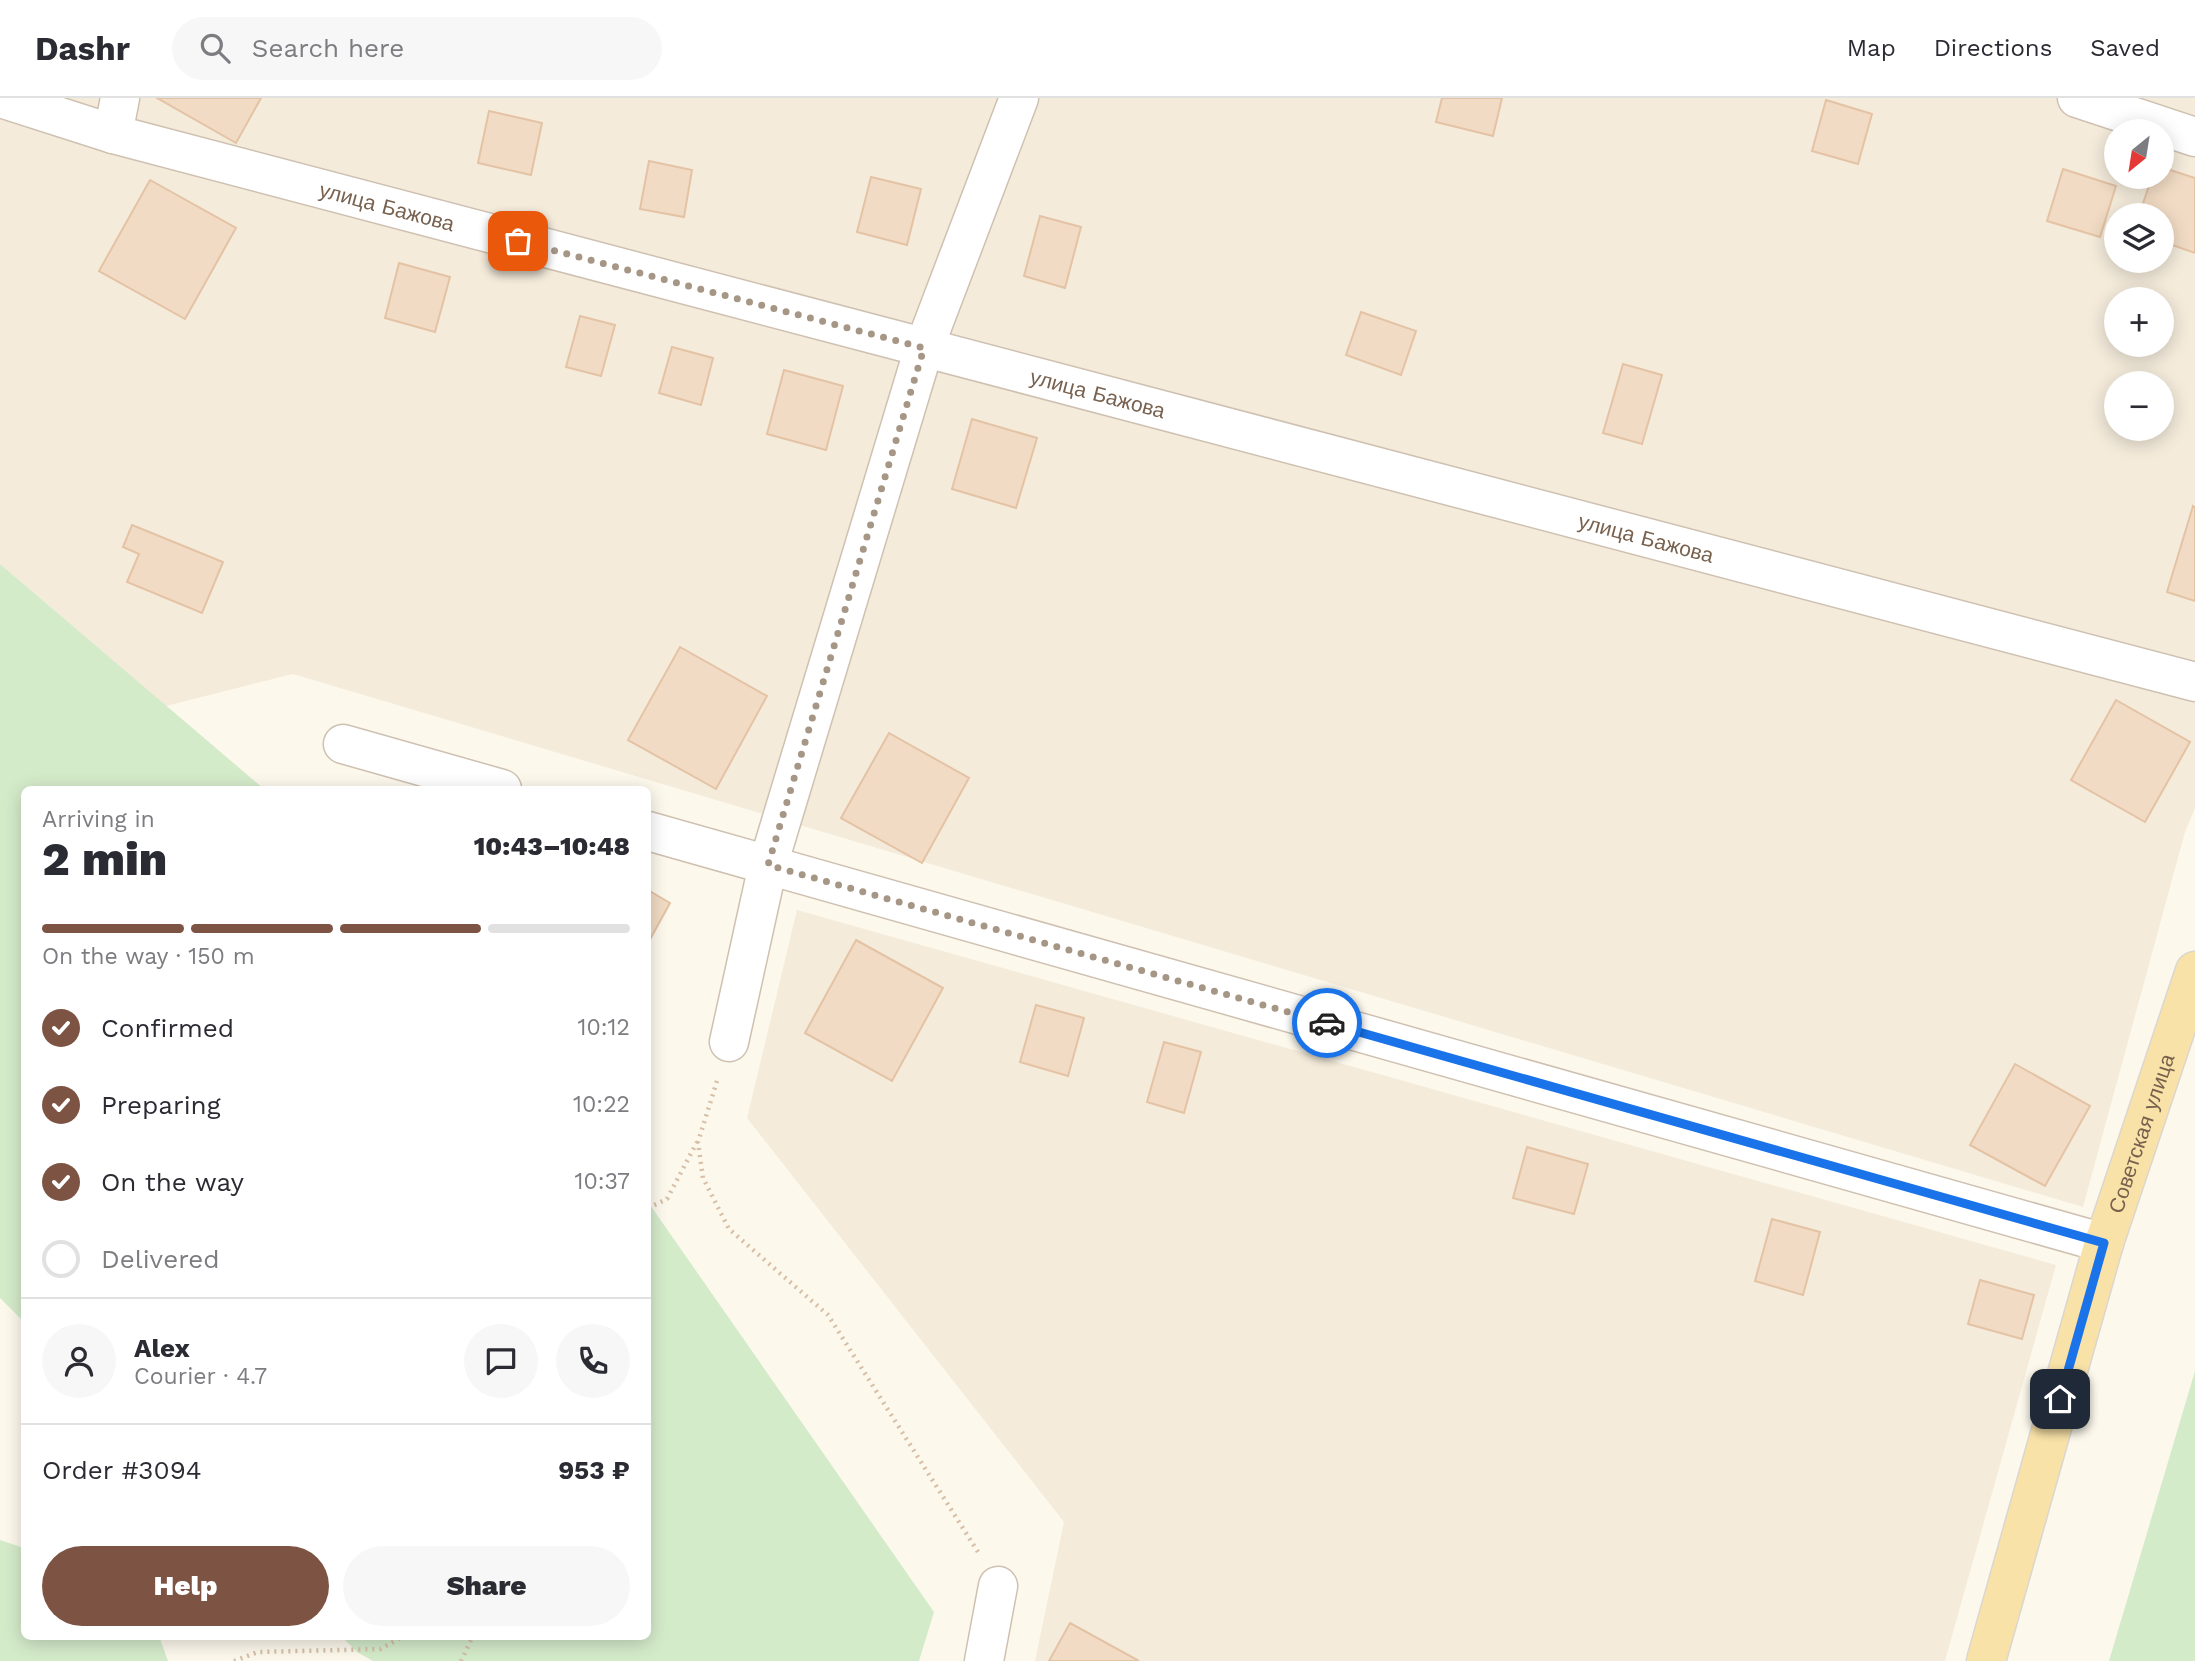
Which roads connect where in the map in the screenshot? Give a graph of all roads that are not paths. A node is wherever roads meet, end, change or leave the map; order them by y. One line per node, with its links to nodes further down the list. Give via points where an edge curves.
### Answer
1 (1, 98): 4 (street, улица Бажова)
2 (1019, 98): 6 (street)
3 (2077, 98): 5 (street)
4 (116, 116): 6 (street, улица Бажова)
5 (2195, 137)
6 (924, 348): 7 (street, улица Бажова); 11 (street)
7 (2195, 682)
8 (343, 744): 9 (street)
9 (491, 786)
10 (651, 832): 11 (street)
11 (768, 865): 13 (street); 14 (street)
12 (2195, 971): 14 (main road, Советская улица)
13 (729, 1042)
14 (2104, 1243): 17 (main road, Советская улица)
15 (998, 1586): 16 (street)
16 (984, 1661)
17 (1986, 1661)

